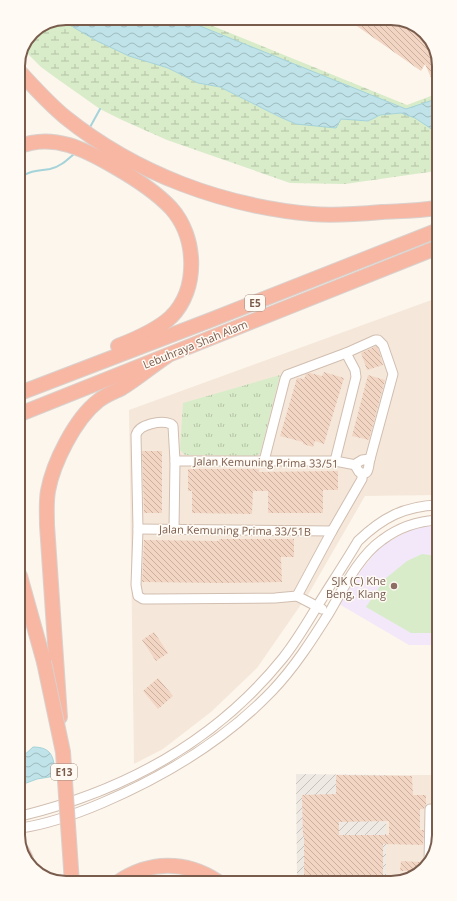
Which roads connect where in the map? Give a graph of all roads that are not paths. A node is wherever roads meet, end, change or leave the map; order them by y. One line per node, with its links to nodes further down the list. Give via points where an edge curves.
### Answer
1 (25, 78): 3 (highway, via 64,117 104,146 162,177 209,194 266,207 313,214)
2 (25, 145): 8 (highway, via 36,142 65,144 89,153 143,184 160,197 182,224 190,250 191,271 187,290 171,316 159,326 133,340 102,352)
3 (432, 208)
4 (432, 233): 8 (highway, Lebuhraya Shah Alam / E5)
5 (432, 250): 7 (highway, Lebuhraya Shah Alam / E5)
6 (346, 353): 11 (street, via 378,340 383,345 393,374); 13 (street, via 286,376); 14 (street, via 356,377)
7 (167, 356): 10 (highway, Lebuhraya Shah Alam / E5); 26 (highway, via 122,388 97,402 76,427 54,467 48,493 47,525)
8 (73, 373): 9 (highway, Lebuhraya Shah Alam / E5)
9 (25, 391)
10 (25, 412)
11 (370, 459): 15 (street, via 359,461); 16 (street, via 369,469)
12 (174, 461): 13 (street, Jalan Kemuning Prima 33/51); 19 (street, via 172,424 163,422 146,426 137,432); 20 (street)
13 (264, 461): 14 (street, Jalan Kemuning Prima 33/51)
14 (335, 461): 15 (street, Jalan Kemuning Prima 33/51)
15 (356, 465): 16 (street)
16 (362, 473): 21 (street, via 362,480)
17 (432, 505): 24 (street, via 397,512 367,532 358,541)
18 (432, 521): 25 (street, via 418,522 382,540 367,554)
19 (138, 529): 20 (street, Jalan Kemuning Prima 33/51B); 23 (street, via 136,592 140,598)
20 (174, 529): 21 (street, Jalan Kemuning Prima 33/51B)
21 (332, 531): 23 (street)
22 (25, 591): 26 (highway, E13)
23 (297, 596): 24 (street)
24 (317, 607): 25 (street); 28 (street, via 284,657 262,683 223,719 189,745 139,774 95,793)
25 (329, 612): 29 (street, via 298,659 272,690 242,719 207,747 128,792 83,811)
26 (50, 662): 31 (highway, E13, bridge, via 63,752)
27 (430, 810): 30 (street)
28 (25, 815)
29 (25, 827)
30 (429, 850)
31 (72, 876)
32 (130, 876): 33 (highway, via 156,866 174,865 194,869)
33 (208, 876)

